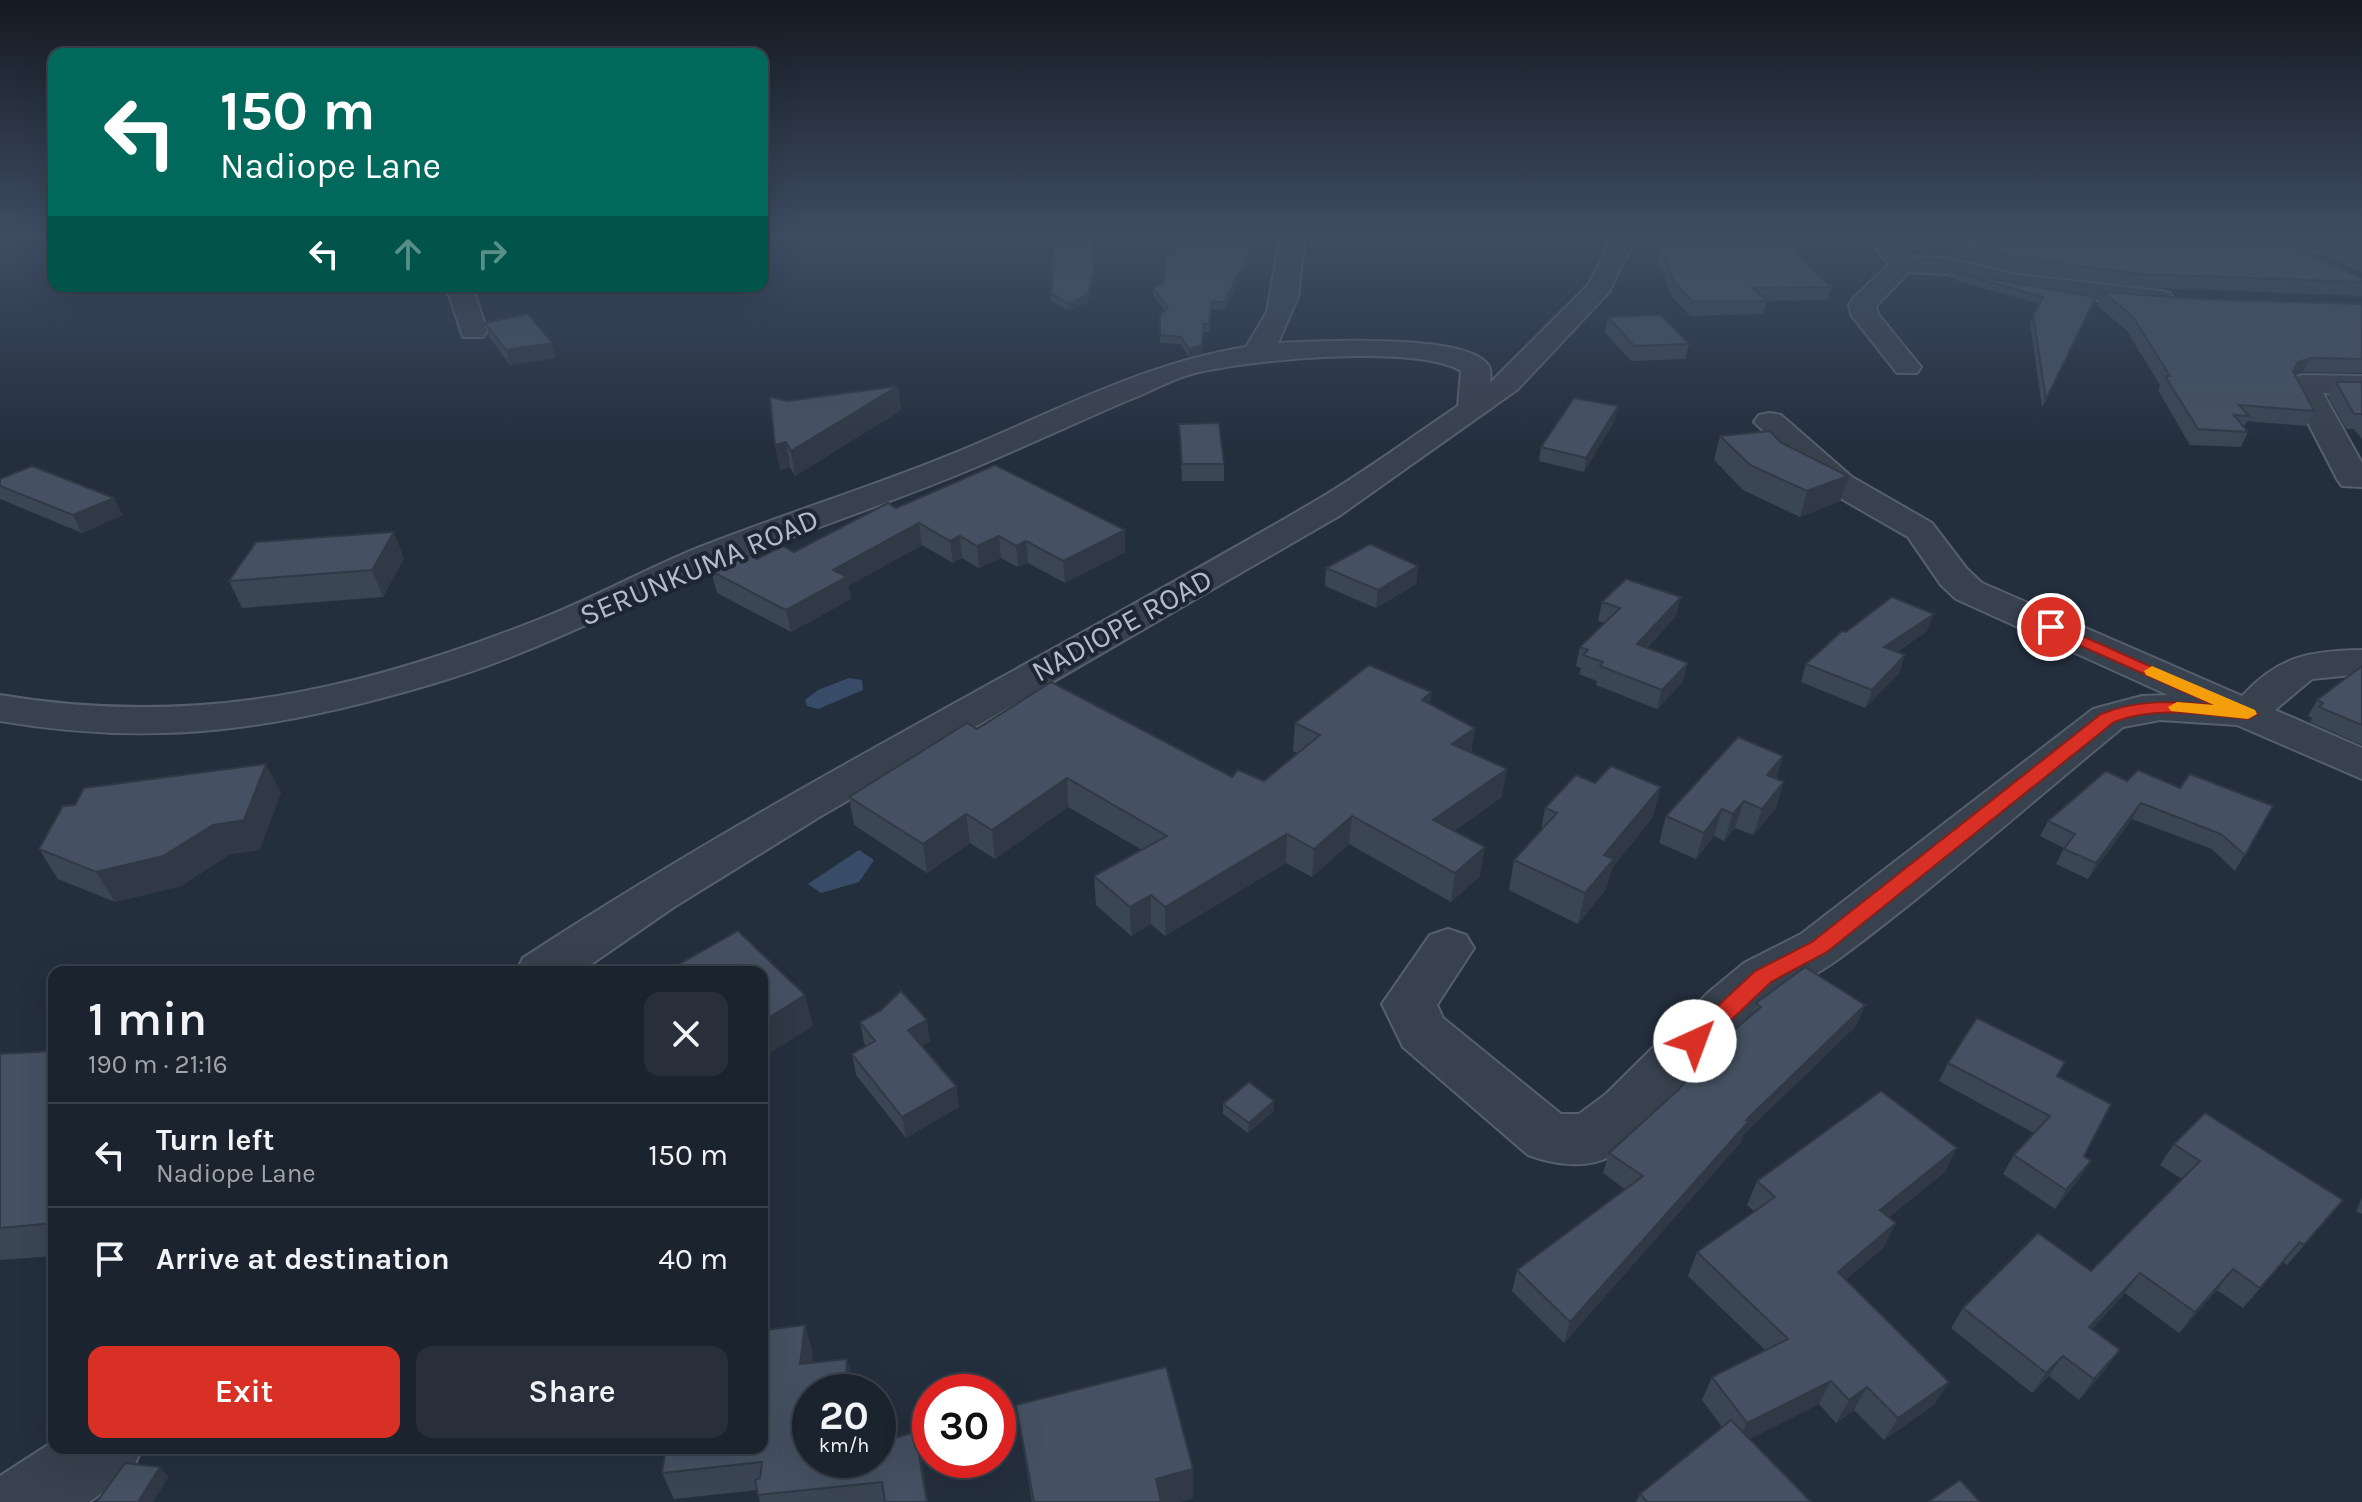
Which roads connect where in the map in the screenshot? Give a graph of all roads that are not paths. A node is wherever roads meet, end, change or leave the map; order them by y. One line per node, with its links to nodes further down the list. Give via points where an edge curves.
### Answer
1 (465, 304): 5 (street)
2 (1282, 304): 6 (street, via 1274,329)
3 (1584, 304): 9 (street, NADIOPE ROAD, via 1508,383)
4 (1863, 304): 7 (street, via 1865,316)
5 (473, 331)
6 (1257, 351): 9 (street, via 1441,353 1460,358 1476,368); 13 (street, SERUNKUMA ROAD, via 1180,368 917,480 696,562 552,627 475,657 350,693 152,724 49,719)
7 (1907, 367)
8 (2362, 385): 11 (street, via 2303,384)
9 (1473, 410): 17 (street, NADIOPE ROAD, via 1327,509 805,805)
10 (1770, 422): 14 (street, via 1841,484 1936,544 1945,569 1969,591)
11 (2354, 479)
12 (2362, 662): 14 (street, via 2300,667 2282,677)
13 (0, 708)
14 (2248, 714): 15 (street); 16 (street, via 2170,706 2131,709 2108,718 1819,947 1763,977 1627,1111 1590,1139 1549,1138 1422,1032 1409,1004)
15 (2362, 765)
16 (1448, 948)
17 (551, 966)
18 (97, 1454): 19 (street)
19 (26, 1502)

